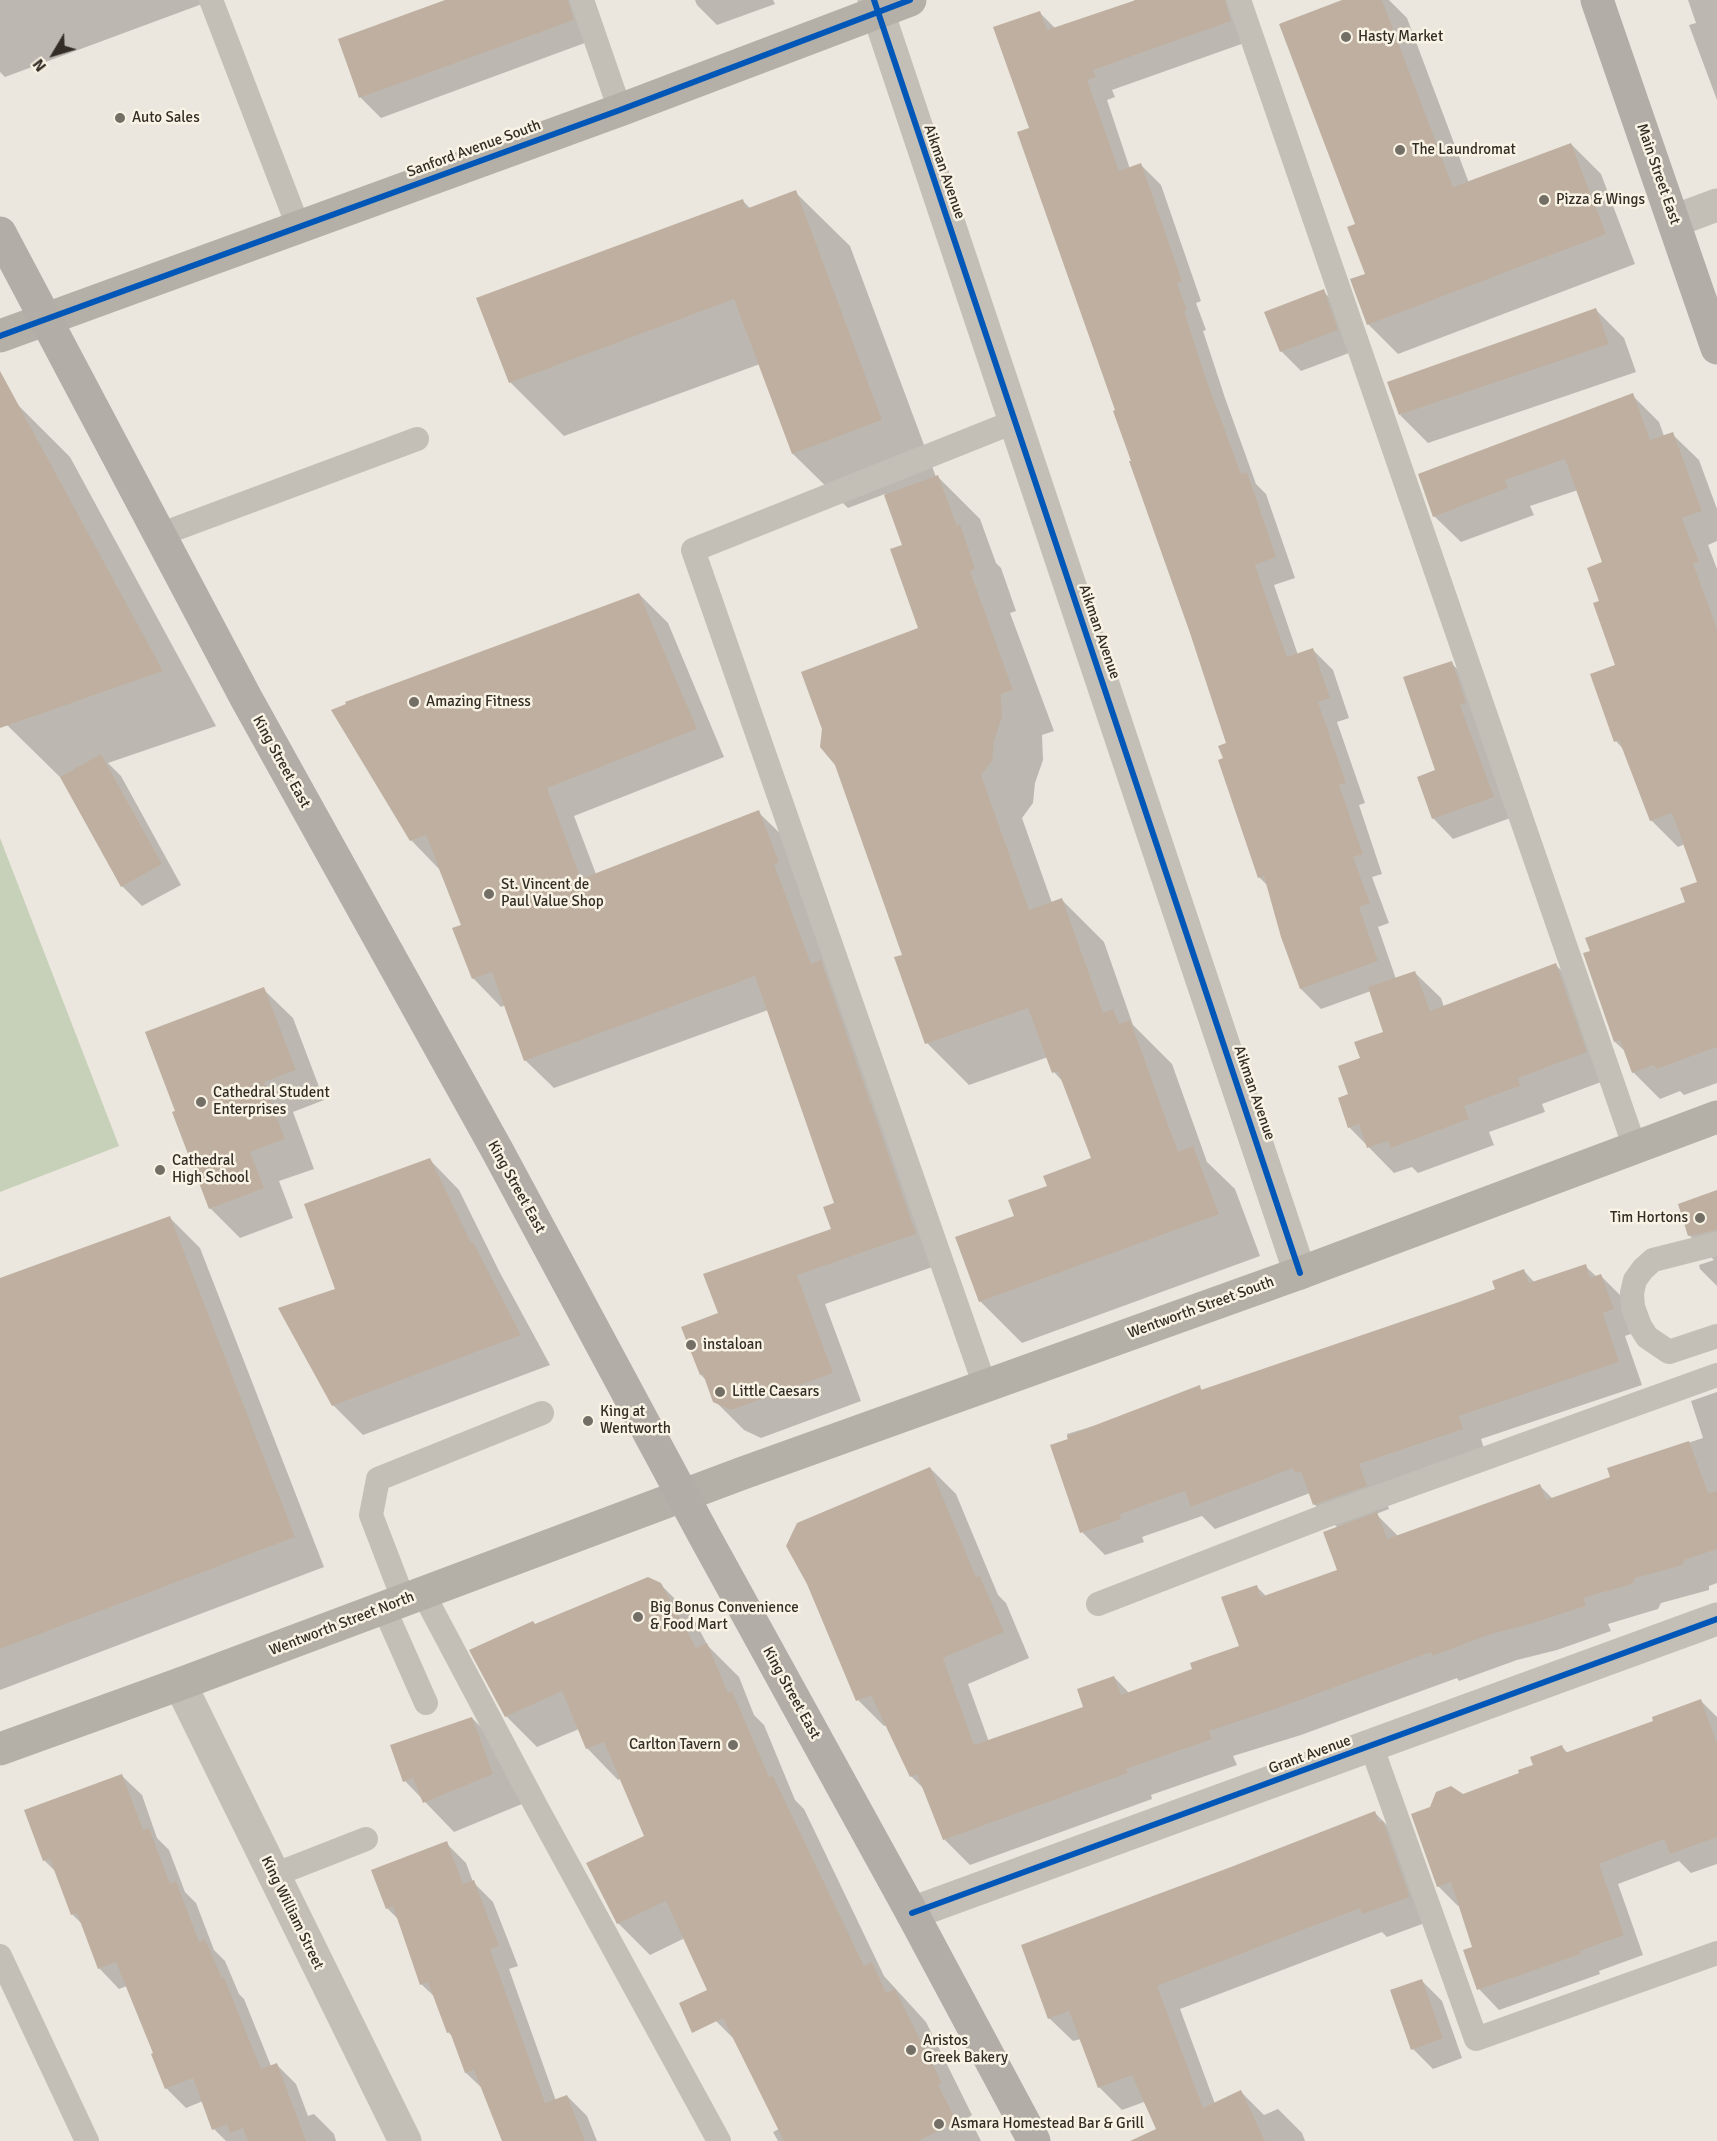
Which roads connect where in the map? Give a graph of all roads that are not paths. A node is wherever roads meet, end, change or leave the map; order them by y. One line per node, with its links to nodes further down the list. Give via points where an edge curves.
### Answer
1 (211, 0): 10 (lane)
2 (582, 0): 7 (lane)
3 (910, 0): 6 (main road, Sanford Avenue South)
4 (1239, 0): 19 (lane)
5 (1597, 0): 9 (main road, Main Street East)
6 (876, 6): 7 (main road, Sanford Avenue South); 15 (street, Aikman Avenue)
7 (620, 110): 10 (main road, Sanford Avenue South)
8 (1717, 205): 9 (street)
9 (1674, 221): 14 (main road, Main Street East)
10 (298, 226): 12 (main road, Sanford Avenue South)
11 (0, 233): 12 (main road, King Street East)
12 (46, 318): 13 (main road, Sanford Avenue South); 17 (main road, King Street East)
13 (0, 336)
14 (1717, 348)
15 (1016, 421): 21 (street, Aikman Avenue); 24 (lane, via 693,550)
16 (417, 439): 17 (lane)
17 (159, 535): 26 (main road, King Street East)
18 (1717, 1117): 19 (main road, Wentworth Street South)
19 (1635, 1148): 21 (main road, Wentworth Street South)
20 (1717, 1244): 22 (lane, via 1653,1260 1635,1280 1632,1293 1640,1326 1647,1337 1669,1352)
21 (1300, 1273): 24 (main road, Wentworth Street South)
22 (1717, 1336)
23 (1717, 1375): 28 (lane, via 1325,1516)
24 (985, 1386): 26 (main road, Wentworth Street South)
25 (542, 1413): 27 (lane, via 378,1479 370,1515)
26 (684, 1496): 27 (main road, Wentworth Street North); 36 (main road, King Street East)
27 (403, 1601): 30 (main road, Wentworth Street North); 31 (lane); 41 (lane, via 543,1819)
28 (1098, 1604)
29 (1717, 1619): 32 (street, Grant Avenue)
30 (180, 1684): 33 (main road, Wentworth Street North); 35 (street, King William Street)
31 (426, 1703)
32 (1371, 1745): 36 (street, Grant Avenue); 37 (lane, via 1476,2039)
33 (0, 1749)
34 (366, 1839): 35 (lane)
35 (274, 1875): 40 (street, King William Street)
36 (912, 1913): 42 (main road, King Street East)
37 (1717, 1953)
38 (0, 1956): 39 (lane)
39 (87, 2141)
40 (405, 2141)
41 (719, 2141)
42 (1034, 2141)

